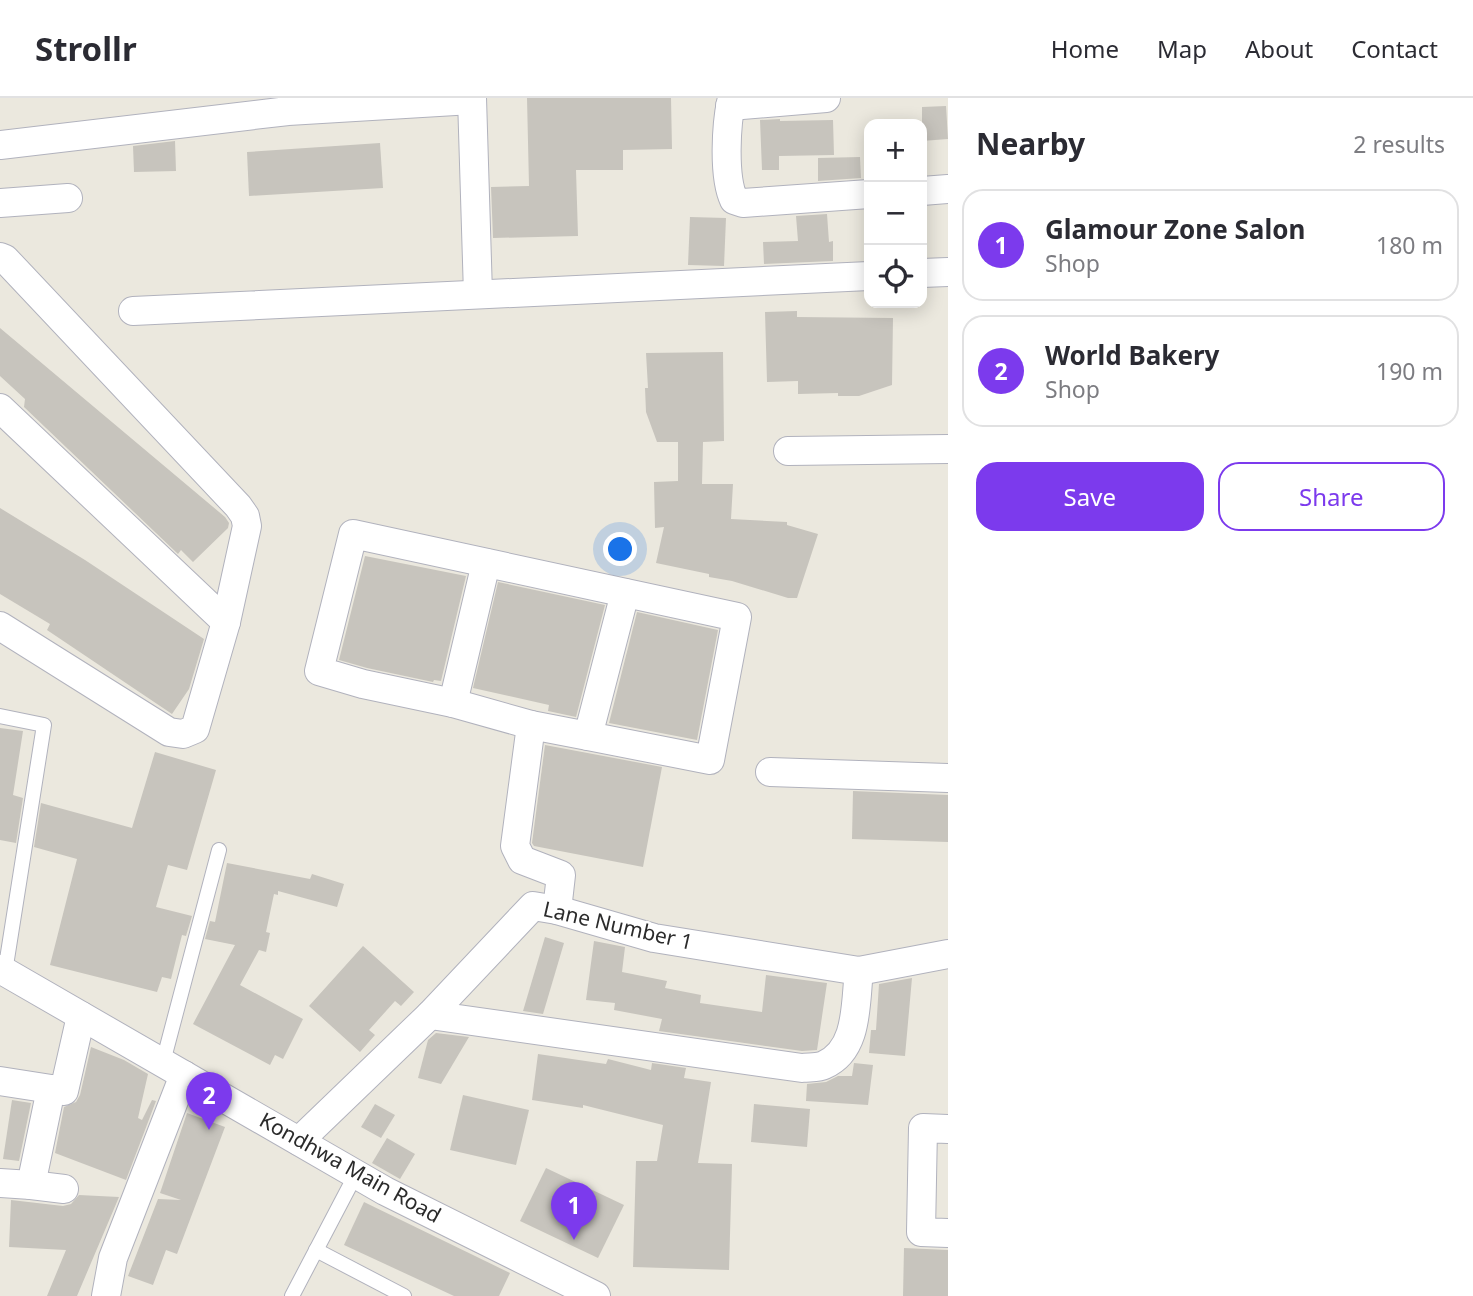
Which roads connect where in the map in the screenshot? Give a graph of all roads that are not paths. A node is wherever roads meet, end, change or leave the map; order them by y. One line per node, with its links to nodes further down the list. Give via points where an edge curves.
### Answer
1 (826, 98): 3 (street)
2 (472, 99): 4 (street, via 288,111); 14 (street)
3 (731, 102): 7 (street, via 728,156 734,200)
4 (0, 145)
5 (948, 189): 6 (street)
6 (927, 191)
7 (864, 194)
8 (68, 198): 9 (street)
9 (0, 203)
10 (0, 257): 21 (street, via 245,516 247,526)
11 (948, 272): 12 (street)
12 (927, 273)
13 (864, 276): 14 (street)
14 (478, 294): 15 (street)
15 (133, 311)
16 (0, 408): 21 (street)
17 (948, 449): 18 (street)
18 (788, 451)
19 (486, 563): 20 (street); 23 (street); 23 (street, via 353,534 319,671)
20 (625, 593): 26 (street); 26 (street, via 737,617 710,760)
21 (226, 622): 22 (street, via 195,729 183,734 170,732)
22 (0, 626)
23 (453, 703): 25 (street)
24 (0, 716): 32 (lane, via 44,725)
25 (531, 725): 26 (street); 30 (street, via 515,846 522,860 561,875)
26 (588, 736)
27 (770, 772): 28 (street)
28 (948, 778)
29 (219, 850): 36 (lane)
30 (557, 910): 33 (street, Lane Number 1, via 654,938); 34 (street, Lane Number 1, via 533,906)
31 (948, 954): 33 (street, Lane Number 1)
32 (3, 971): 35 (street, Kondhwa Main Road)
33 (859, 971): 34 (street, via 846,1046 822,1066 802,1068)
34 (430, 1015): 40 (street, Lane Number 1)
35 (81, 1016): 36 (street, Kondhwa Main Road); 38 (street, via 64,1091)
36 (174, 1069): 40 (street, Kondhwa Main Road); 47 (street, via 113,1258)
37 (0, 1081): 38 (street)
38 (51, 1089): 43 (street)
39 (948, 1129): 45 (street, via 923,1128 921,1232)
40 (299, 1141): 41 (street, Kondhwa Main Road)
41 (356, 1174): 46 (lane); 50 (street, Kondhwa Main Road)
42 (0, 1183): 43 (street)
43 (31, 1185): 44 (street)
44 (64, 1189)
45 (948, 1233)
46 (316, 1250): 48 (lane); 49 (lane)
47 (106, 1296)
48 (292, 1296)
49 (404, 1296)
50 (596, 1296)

